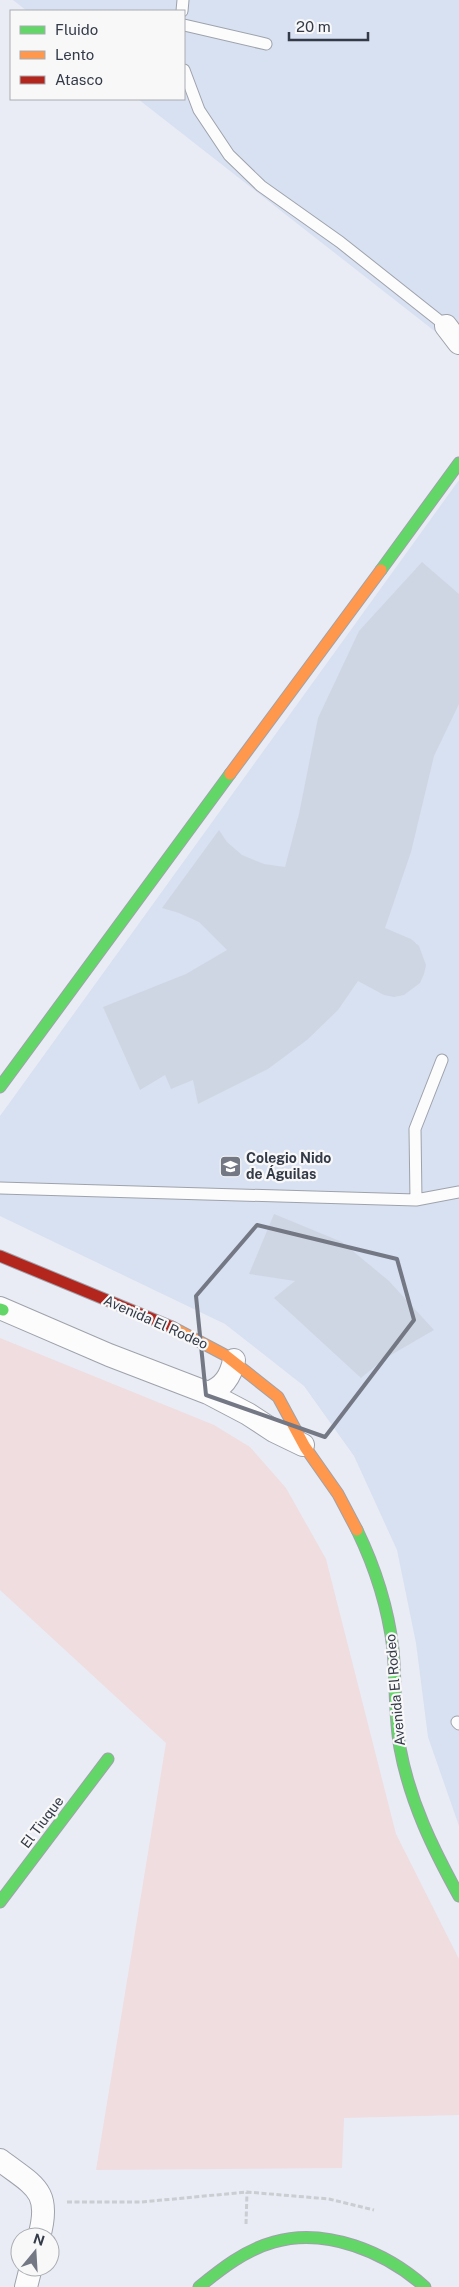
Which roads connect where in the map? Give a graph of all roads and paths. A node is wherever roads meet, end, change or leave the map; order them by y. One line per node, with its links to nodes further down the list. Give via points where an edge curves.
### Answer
1 (185, 25): 2 (lane)
2 (266, 44)
3 (185, 73): 4 (lane, via 199,110 230,155 261,186 340,242)
4 (452, 335)
5 (459, 463): 7 (street)
6 (442, 1060): 10 (lane, via 415,1129)
7 (0, 1087)
8 (0, 1188): 10 (lane)
9 (459, 1192): 10 (lane)
10 (416, 1200)
11 (0, 1256): 13 (street, Avenida El Rodeo, via 173,1326)
12 (1, 1309): 14 (street, Avenida El Rodeo)
13 (234, 1360): 14 (street, via 227,1380); 15 (street, Avenida El Rodeo, via 280,1401)
14 (208, 1393): 15 (street, Avenida El Rodeo)
15 (303, 1445): 17 (street, Avenida El Rodeo, via 333,1485 369,1557 391,1634 405,1774 424,1832)
16 (108, 1759): 19 (street, El Tiuque)
17 (456, 1887): 18 (street, Avenida El Rodeo)
18 (459, 1896)
19 (0, 1902)
20 (0, 2160): 21 (street)
21 (38, 2193): 22 (path, via 142,2202 246,2192 329,2199); 23 (street, via 45,2215)
22 (374, 2210)
23 (42, 2227)
24 (199, 2287): 25 (street, via 244,2254 274,2242 303,2238 382,2256)
25 (425, 2287)

